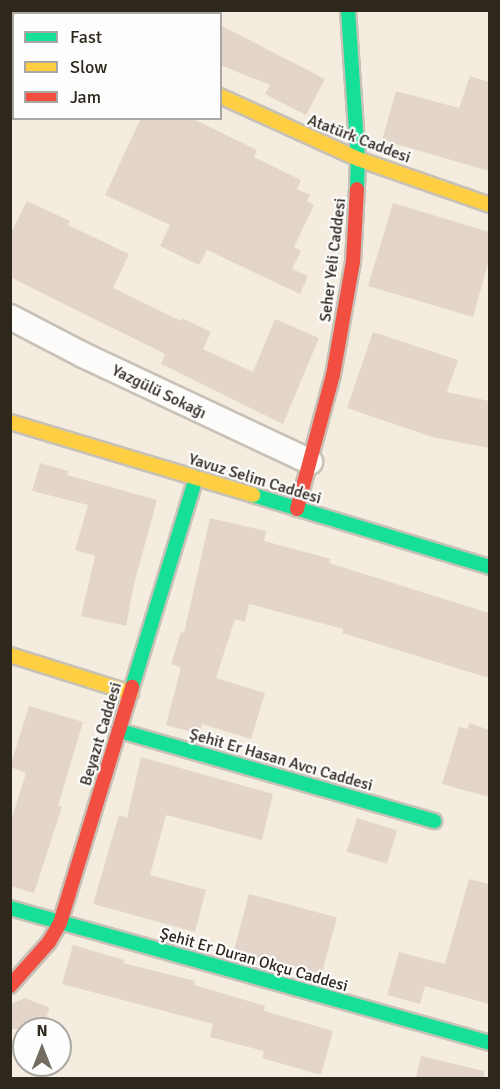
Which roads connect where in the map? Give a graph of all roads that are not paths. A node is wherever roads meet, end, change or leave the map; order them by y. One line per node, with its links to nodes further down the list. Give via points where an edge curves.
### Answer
1 (348, 10): 3 (street, Seher Yeli Caddesi)
2 (222, 97): 3 (street, Atatürk Caddesi)
3 (358, 159): 4 (street, Atatürk Caddesi); 7 (street, Seher Yeli Caddesi, via 353,262 333,375)
4 (489, 205)
5 (10, 317): 7 (street, Yazgülü Sokağı)
6 (10, 422): 8 (street, Yavuz Selim Caddesi)
7 (310, 462): 9 (street, Seher Yeli Caddesi)
8 (196, 478): 9 (street, Yavuz Selim Caddesi); 12 (street, Beyazıt Caddesi)
9 (297, 509): 10 (street, Yavuz Selim Caddesi)
10 (489, 567)
11 (10, 655): 12 (street)
12 (131, 693): 13 (street, Beyazıt Caddesi)
13 (120, 731): 14 (street, Şehit Er Hasan Avcı Caddesi); 16 (street, Beyazıt Caddesi)
14 (434, 821)
15 (10, 908): 16 (street, Şehit Er Duran Okçu Caddesi)
16 (60, 923): 17 (street, Beyazıt Caddesi, via 49,942); 18 (street, Şehit Er Duran Okçu Caddesi)
17 (10, 986)
18 (489, 1043)

